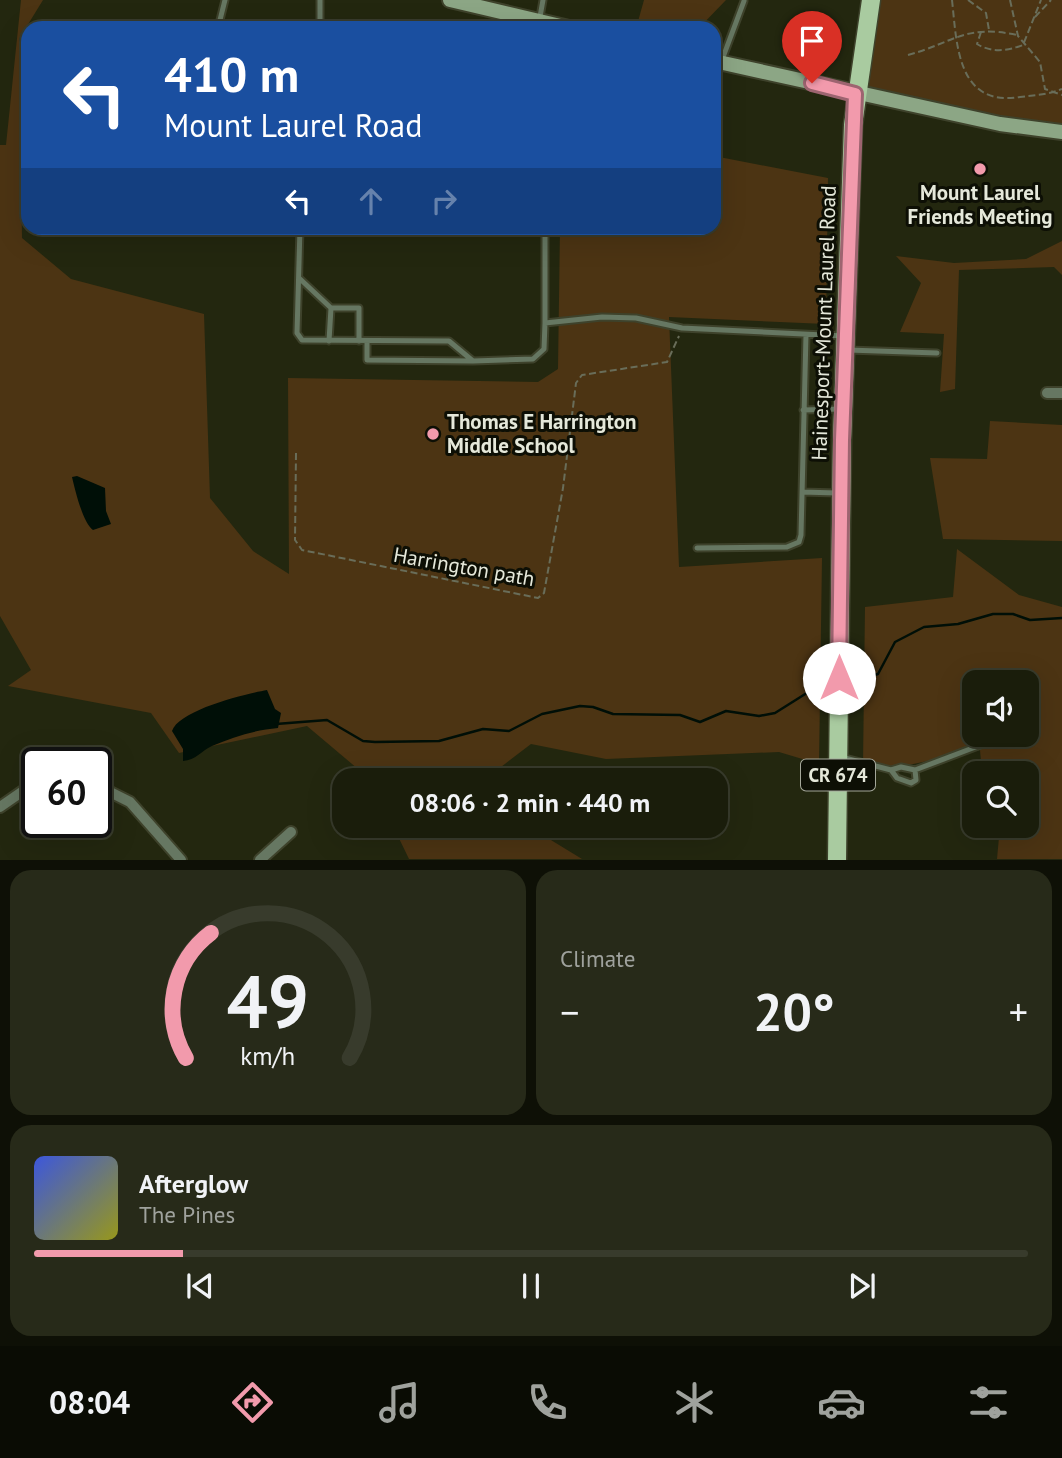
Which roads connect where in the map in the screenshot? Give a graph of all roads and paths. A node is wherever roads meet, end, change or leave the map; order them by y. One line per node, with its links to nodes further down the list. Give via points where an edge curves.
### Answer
1 (225, 0): 13 (lane)
2 (320, 0): 14 (lane)
3 (450, 0): 15 (main road)
4 (543, 0): 16 (lane)
5 (871, 0): 27 (main road, Hainesport-Mount Laurel Road / CR 674)
6 (952, 0): 19 (path)
7 (968, 0): 17 (path, via 986,13)
8 (1010, 0): 20 (path)
9 (1041, 0): 12 (path)
10 (1051, 0): 12 (path)
11 (744, 1): 22 (lane)
12 (1034, 18): 21 (path)
13 (220, 21)
14 (320, 21)
15 (527, 21)
16 (539, 21)
17 (989, 30): 18 (path); 20 (path)
18 (982, 31): 19 (path); 21 (path, via 977,44 988,49)
19 (958, 35): 23 (path); 26 (path, via 959,61 987,97)
20 (1018, 36): 21 (path)
21 (1023, 45): 26 (path, via 1040,62 1041,79)
22 (721, 55)
23 (908, 55)
24 (721, 63): 27 (main road)
25 (1062, 89): 26 (path)
26 (1052, 93): 28 (path)
27 (855, 94): 29 (main road); 40 (main road, Hainesport-Mount Laurel Road / CR 674)
28 (1062, 95)
29 (1062, 132)
30 (300, 235): 32 (lane)
31 (545, 235): 34 (lane)
32 (299, 278): 33 (lane); 37 (lane, via 299,337)
33 (331, 308): 37 (lane); 38 (lane, via 359,308)
34 (545, 323): 35 (lane, via 636,317); 42 (lane, via 544,349 533,359)
35 (682, 328): 36 (lane); 47 (path, Harrington path, via 667,362 582,375 576,383 564,488 544,593 538,598 302,550 295,540)
36 (806, 335): 40 (lane); 46 (lane)
37 (329, 341): 38 (lane)
38 (359, 341): 39 (lane)
39 (367, 341): 42 (lane, via 449,341); 42 (lane, via 368,360)
40 (845, 343): 41 (lane); 45 (main road, Hainesport-Mount Laurel Road / CR 674)
41 (937, 353)
42 (473, 361)
43 (1046, 393): 44 (street)
44 (1062, 393)
45 (843, 410): 46 (lane); 49 (main road, Hainesport-Mount Laurel Road / CR 674)
46 (803, 411): 48 (lane)
47 (296, 453)
48 (802, 492): 49 (lane); 50 (lane, via 799,542 788,547)
49 (841, 493): 52 (main road, Hainesport-Mount Laurel Road / CR 674)
50 (697, 548)
51 (975, 747): 54 (lane)
52 (838, 757): 53 (lane); 61 (main road, Hainesport-Mount Laurel Road / CR 674)
53 (891, 770): 54 (lane); 54 (lane, via 911,783 916,780)
54 (915, 770)
55 (112, 793): 59 (street, via 130,802)
56 (21, 795): 57 (street)
57 (0, 807)
58 (291, 832): 60 (street)
59 (181, 859)
60 (260, 859)
61 (837, 859)

